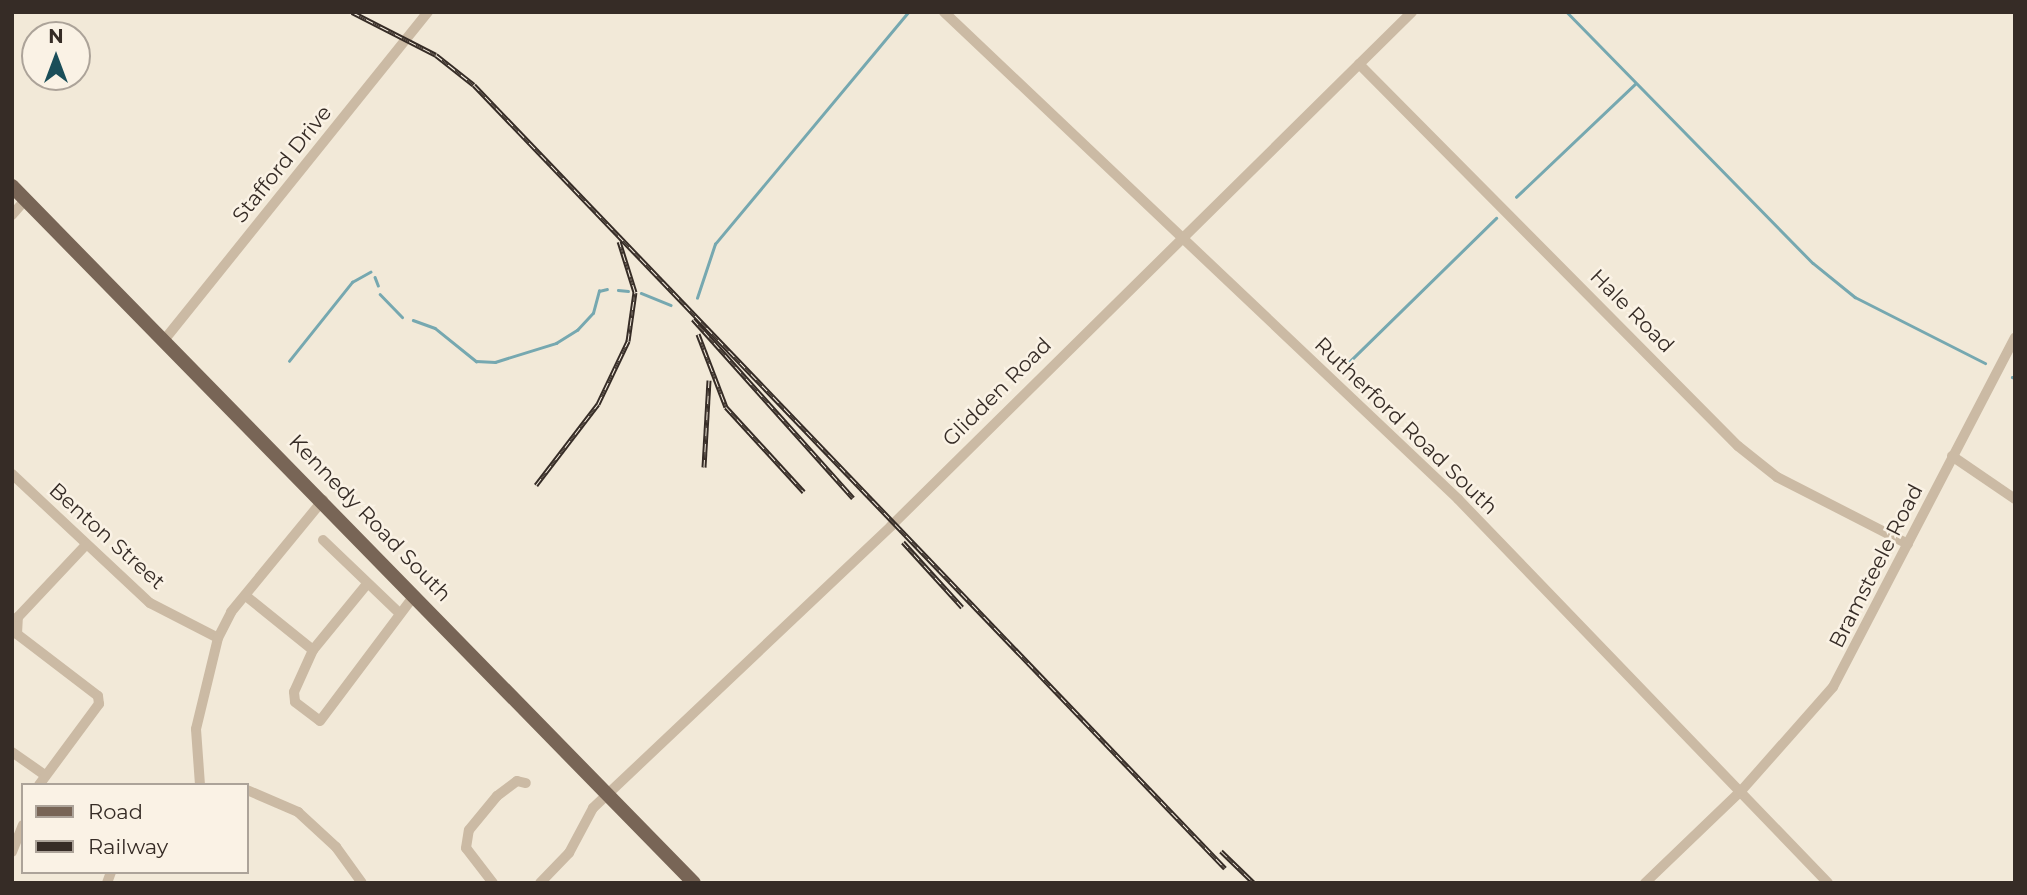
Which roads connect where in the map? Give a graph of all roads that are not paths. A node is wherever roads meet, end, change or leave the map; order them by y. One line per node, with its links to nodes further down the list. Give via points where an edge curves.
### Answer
1 (428, 12): 10 (street, Stafford Drive)
2 (944, 12): 8 (street, Rutherford Road South)
3 (1412, 12): 4 (street, Glidden Road)
4 (1359, 64): 8 (street, Glidden Road); 16 (street, Hale Road, via 1738,446 1777,477)
5 (12, 186): 6 (main road, Kennedy Road South)
6 (25, 200): 7 (street); 10 (main road, Kennedy Road South)
7 (12, 215)
8 (1178, 237): 29 (street, Rutherford Road South, via 1458,499); 30 (street, Glidden Road, via 895,522)
9 (2015, 337): 11 (street, Bramsteele Road)
10 (164, 339): 14 (main road, Kennedy Road South)
11 (1952, 456): 13 (street); 16 (street, Bramsteele Road)
12 (12, 474): 17 (street, Benton Street)
13 (2015, 499)
14 (323, 500): 19 (street); 20 (main road, Kennedy Road South)
15 (323, 540): 18 (street)
16 (1908, 544): 29 (street, Bramsteele Road, via 1838,681)
17 (85, 546): 22 (street, Benton Street, via 150,603); 25 (street, via 16,624 17,634 98,696 99,704)
18 (367, 584): 21 (street); 23 (street)
19 (246, 596): 22 (street); 23 (street)
20 (414, 596): 21 (street); 30 (main road, Kennedy Road South)
21 (398, 612): 23 (street, via 320,720 295,702)
22 (218, 638): 26 (street, via 196,729)
23 (313, 650)
24 (12, 752): 25 (street)
25 (41, 779)
26 (200, 783)
27 (526, 783): 35 (street, via 517,781 498,796 469,830 466,848)
28 (248, 790): 34 (street, via 298,812 336,847)
29 (1741, 791): 33 (street, Rutherford Road South); 38 (street, Bramsteele Road)
30 (607, 796): 36 (street, Glidden Road); 37 (main road, Kennedy Road South)
31 (21, 830): 32 (street)
32 (12, 852)
33 (1829, 881)
34 (362, 883)
35 (493, 883)
36 (540, 883)
37 (694, 883)
38 (1645, 883)

